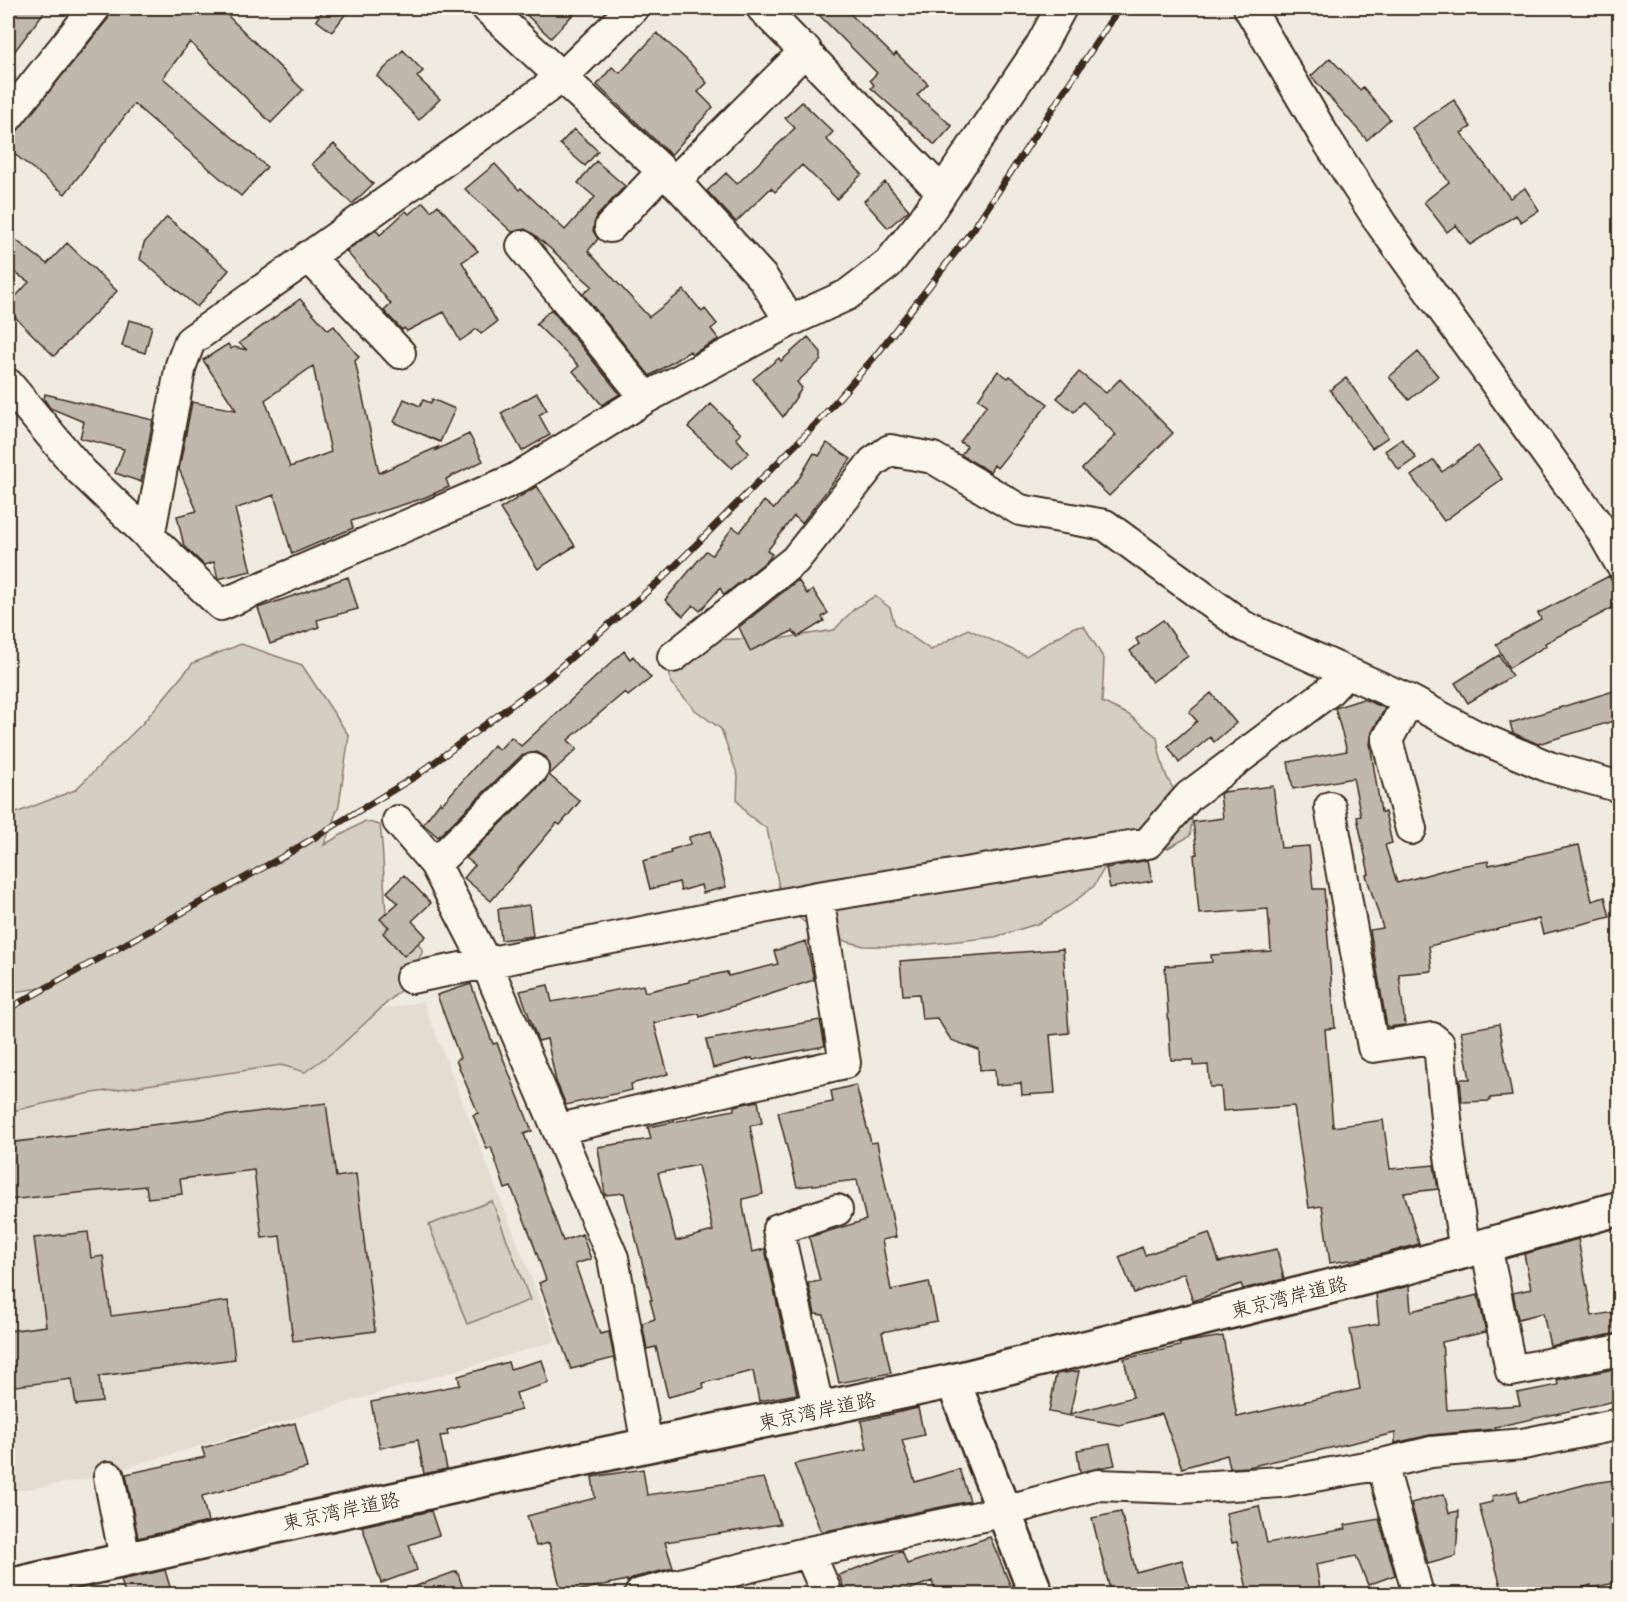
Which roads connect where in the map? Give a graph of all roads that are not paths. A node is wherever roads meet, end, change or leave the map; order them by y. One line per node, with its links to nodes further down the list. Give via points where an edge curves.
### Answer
1 (95, 8): 9 (street)
2 (487, 8): 8 (street)
3 (633, 8): 8 (street)
4 (762, 8): 7 (street)
5 (1061, 8): 11 (street, via 1040,47)
6 (1249, 8): 19 (street, via 1382,225)
7 (806, 50): 10 (street); 11 (street)
8 (561, 78): 10 (street); 14 (street)
9 (8, 117)
10 (668, 177): 12 (street); 15 (street, via 763,278)
11 (942, 192): 15 (street, via 888,264 847,296)
12 (610, 227)
13 (522, 246): 18 (street)
14 (308, 256): 16 (street); 20 (street, via 190,341 181,365)
15 (790, 321): 18 (street)
16 (400, 353)
17 (8, 384): 20 (street, via 81,471)
18 (646, 398): 20 (street, via 515,479 221,605)
19 (1610, 525): 21 (street)
20 (149, 537)
21 (1620, 563)
22 (673, 657): 23 (street, via 795,560 873,462 890,450 933,458 1020,510 1105,525 1243,626)
23 (1347, 672): 24 (street); 31 (street, via 1328,692 1189,796 1148,843)
24 (1409, 700): 26 (street, via 1476,736 1549,767); 29 (street, via 1387,740)
25 (533, 769): 30 (street)
26 (1620, 787)
27 (1330, 807): 37 (street, via 1373,1047 1432,1038 1439,1044 1449,1150)
28 (398, 821): 30 (street)
29 (1411, 829)
30 (435, 864): 32 (street)
31 (818, 897): 32 (street); 34 (street, via 845,1063)
32 (487, 964): 33 (street); 34 (street)
33 (411, 978)
34 (559, 1129): 42 (street, via 613,1258)
35 (1620, 1208): 37 (main road, 東京湾岸道路)
36 (837, 1210): 40 (street, via 778,1229)
37 (1476, 1248): 38 (street, via 1511,1371); 39 (main road, 東京湾岸道路)
38 (1620, 1350)
39 (953, 1382): 40 (main road, 東京湾岸道路); 45 (main road)
40 (819, 1411): 42 (main road, 東京湾岸道路)
41 (1620, 1424): 43 (street, via 1523,1444 1431,1452)
42 (647, 1445): 47 (main road, 東京湾岸道路)
43 (1382, 1464): 45 (street, via 1281,1482 1180,1488 1098,1485); 52 (street)
44 (109, 1477): 47 (street)
45 (1002, 1512): 46 (street); 51 (main road)
46 (809, 1552): 49 (street); 50 (street)
47 (125, 1558): 48 (main road, 東京湾岸道路)
48 (8, 1586)
49 (640, 1594)
50 (827, 1594)
51 (1036, 1594)
52 (1418, 1594)

